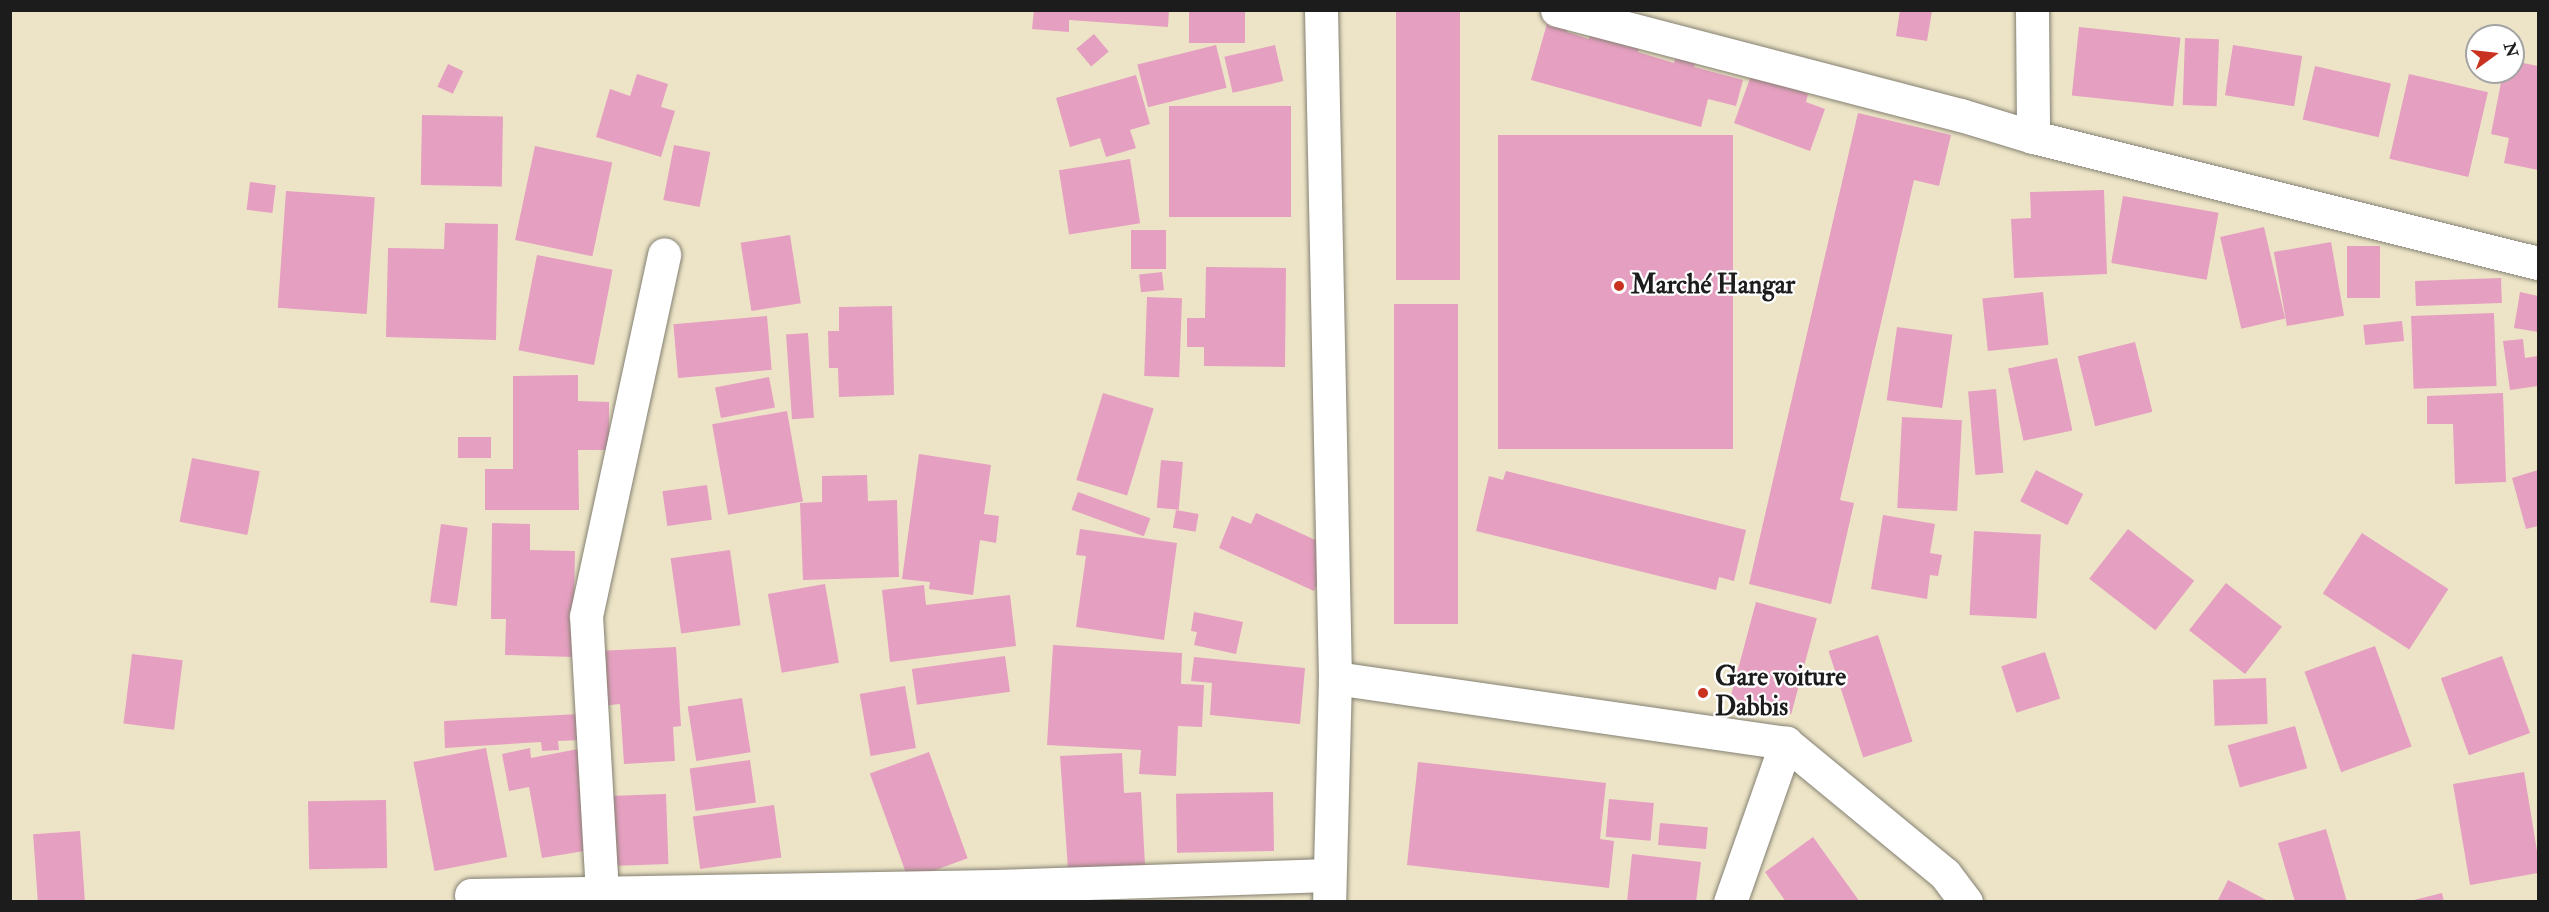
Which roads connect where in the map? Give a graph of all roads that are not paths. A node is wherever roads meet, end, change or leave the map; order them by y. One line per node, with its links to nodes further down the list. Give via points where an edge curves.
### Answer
1 (1321, 10): 7 (street)
2 (1557, 10): 4 (street)
3 (2032, 10): 4 (street)
4 (2033, 137): 6 (street)
5 (664, 254): 10 (street, via 586,616)
6 (2538, 263)
7 (1335, 678): 8 (street); 9 (street)
8 (1786, 743): 13 (street); 14 (street, via 1945,874)
9 (1329, 888): 11 (street)
10 (602, 893): 11 (street); 12 (street)
11 (983, 894)
12 (471, 895)
13 (1730, 902)
14 (1966, 902)

